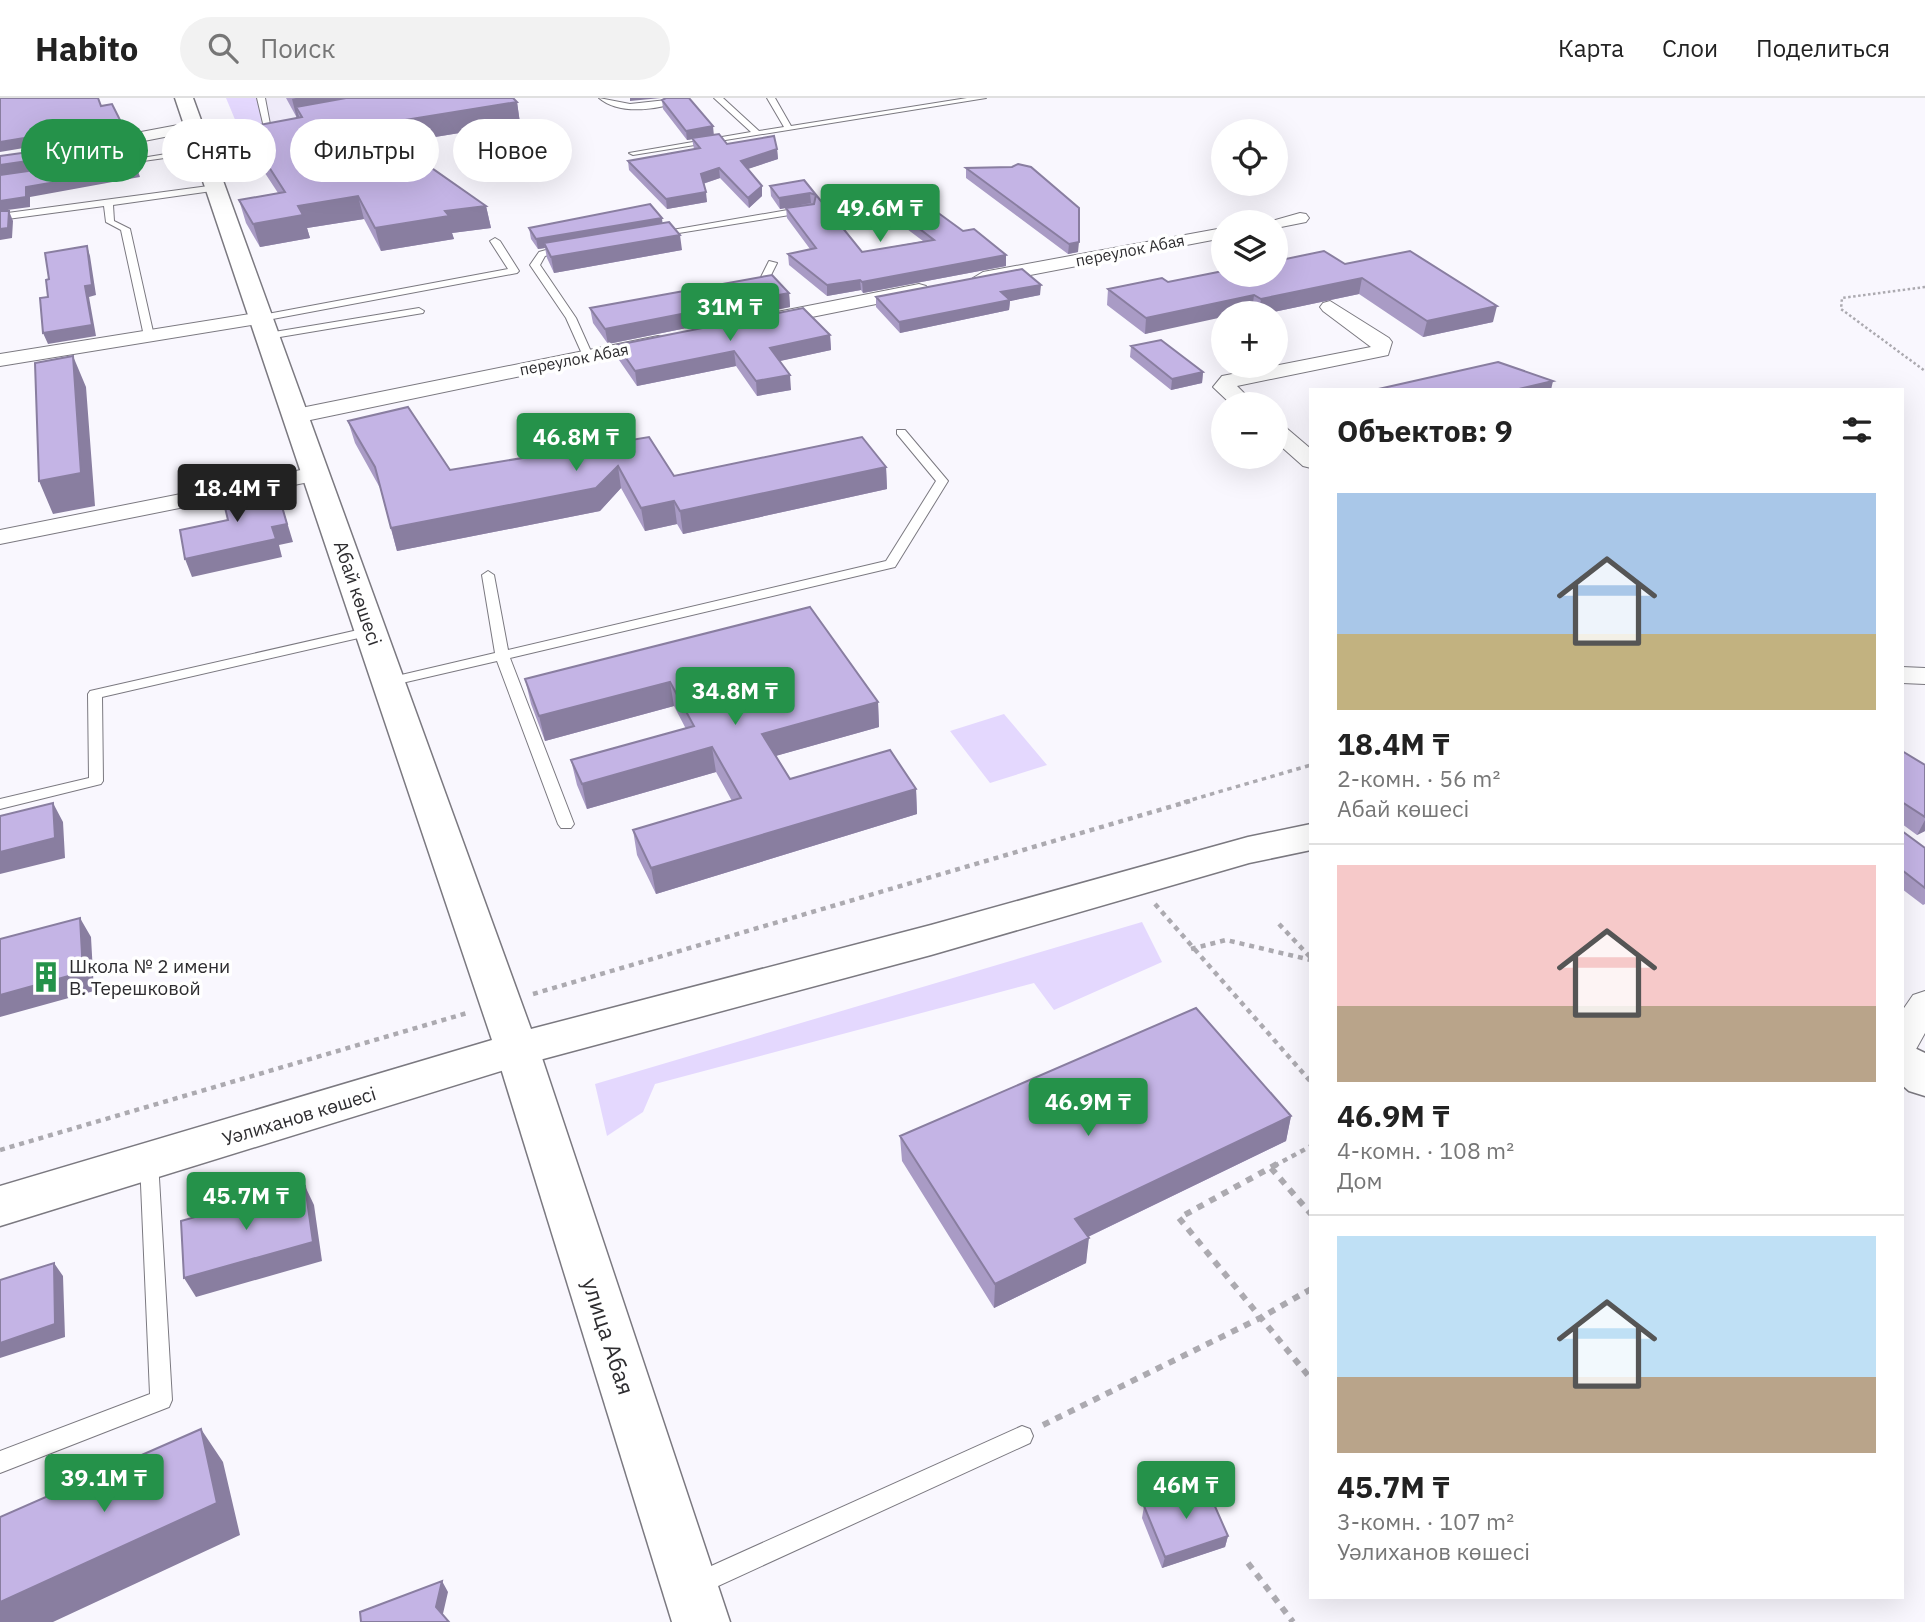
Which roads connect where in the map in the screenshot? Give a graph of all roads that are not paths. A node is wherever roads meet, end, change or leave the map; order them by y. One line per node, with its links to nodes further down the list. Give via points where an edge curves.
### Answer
1 (261, 98): 7 (lane)
2 (603, 98): 3 (lane, via 622,107)
3 (681, 98)
4 (719, 98): 9 (lane)
5 (771, 98): 8 (lane)
6 (982, 98): 8 (lane)
7 (266, 119)
8 (789, 129): 9 (lane)
9 (757, 133): 10 (lane)
10 (633, 153)
11 (214, 182): 12 (main road, Абай көшесі)
12 (216, 188): 13 (lane); 31 (main road, Абай көшесі)
13 (108, 203): 15 (lane); 32 (lane, via 110,222 125,229)
14 (811, 209): 19 (lane)
15 (0, 217)
16 (1300, 218): 17 (street)
17 (1288, 220)
18 (1211, 235): 23 (street, переулок Абая)
19 (639, 236)
20 (495, 241): 31 (lane, via 514,271)
21 (572, 247): 29 (lane, via 542,254 535,265)
22 (772, 263): 25 (lane, via 764,281)
23 (967, 281)
24 (940, 286): 30 (street)
25 (740, 287)
26 (1330, 307): 36 (street, via 1382,342 1381,351 1230,381 1224,387)
27 (419, 311): 31 (lane)
28 (584, 316): 29 (lane)
29 (571, 318): 34 (lane)
30 (751, 324)
31 (265, 327): 32 (street); 37 (main road, Абай көшесі)
32 (149, 336): 35 (street)
33 (683, 337): 34 (street, переулок Абая)
34 (588, 356): 37 (street, переулок Абая)
35 (0, 360)
36 (1230, 392)
37 (296, 416): 41 (main road, Абай көшесі)
38 (901, 432): 45 (lane, via 942,481 891,564)
39 (1288, 441): 40 (street)
40 (1309, 459)
41 (316, 474): 42 (street); 44 (main road, Абай көшесі)
42 (0, 537)
43 (488, 575): 45 (lane)
44 (371, 631): 48 (main road, Абай көшесі); 49 (lane, via 95,694 96,781)
45 (502, 654): 48 (lane); 50 (lane)
46 (1904, 676): 47 (street)
47 (1925, 676)
48 (388, 682): 54 (main road, Абай көшесі)
49 (0, 804)
50 (566, 824)
51 (1309, 837): 54 (main road, Уәлиханов көшесі, via 1248,850 931,940)
52 (1925, 1004): 53 (street)
53 (1904, 1038)
54 (517, 1049): 57 (main road, Уәлиханов көшесі); 61 (main road, улица Абая)
55 (1904, 1061): 56 (main road)
56 (1925, 1079)
57 (149, 1161): 58 (main road, Уәлиханов көшесі); 60 (lane, via 161,1400)
58 (0, 1206)
59 (1023, 1436): 61 (lane)
60 (0, 1462)
61 (695, 1605)

